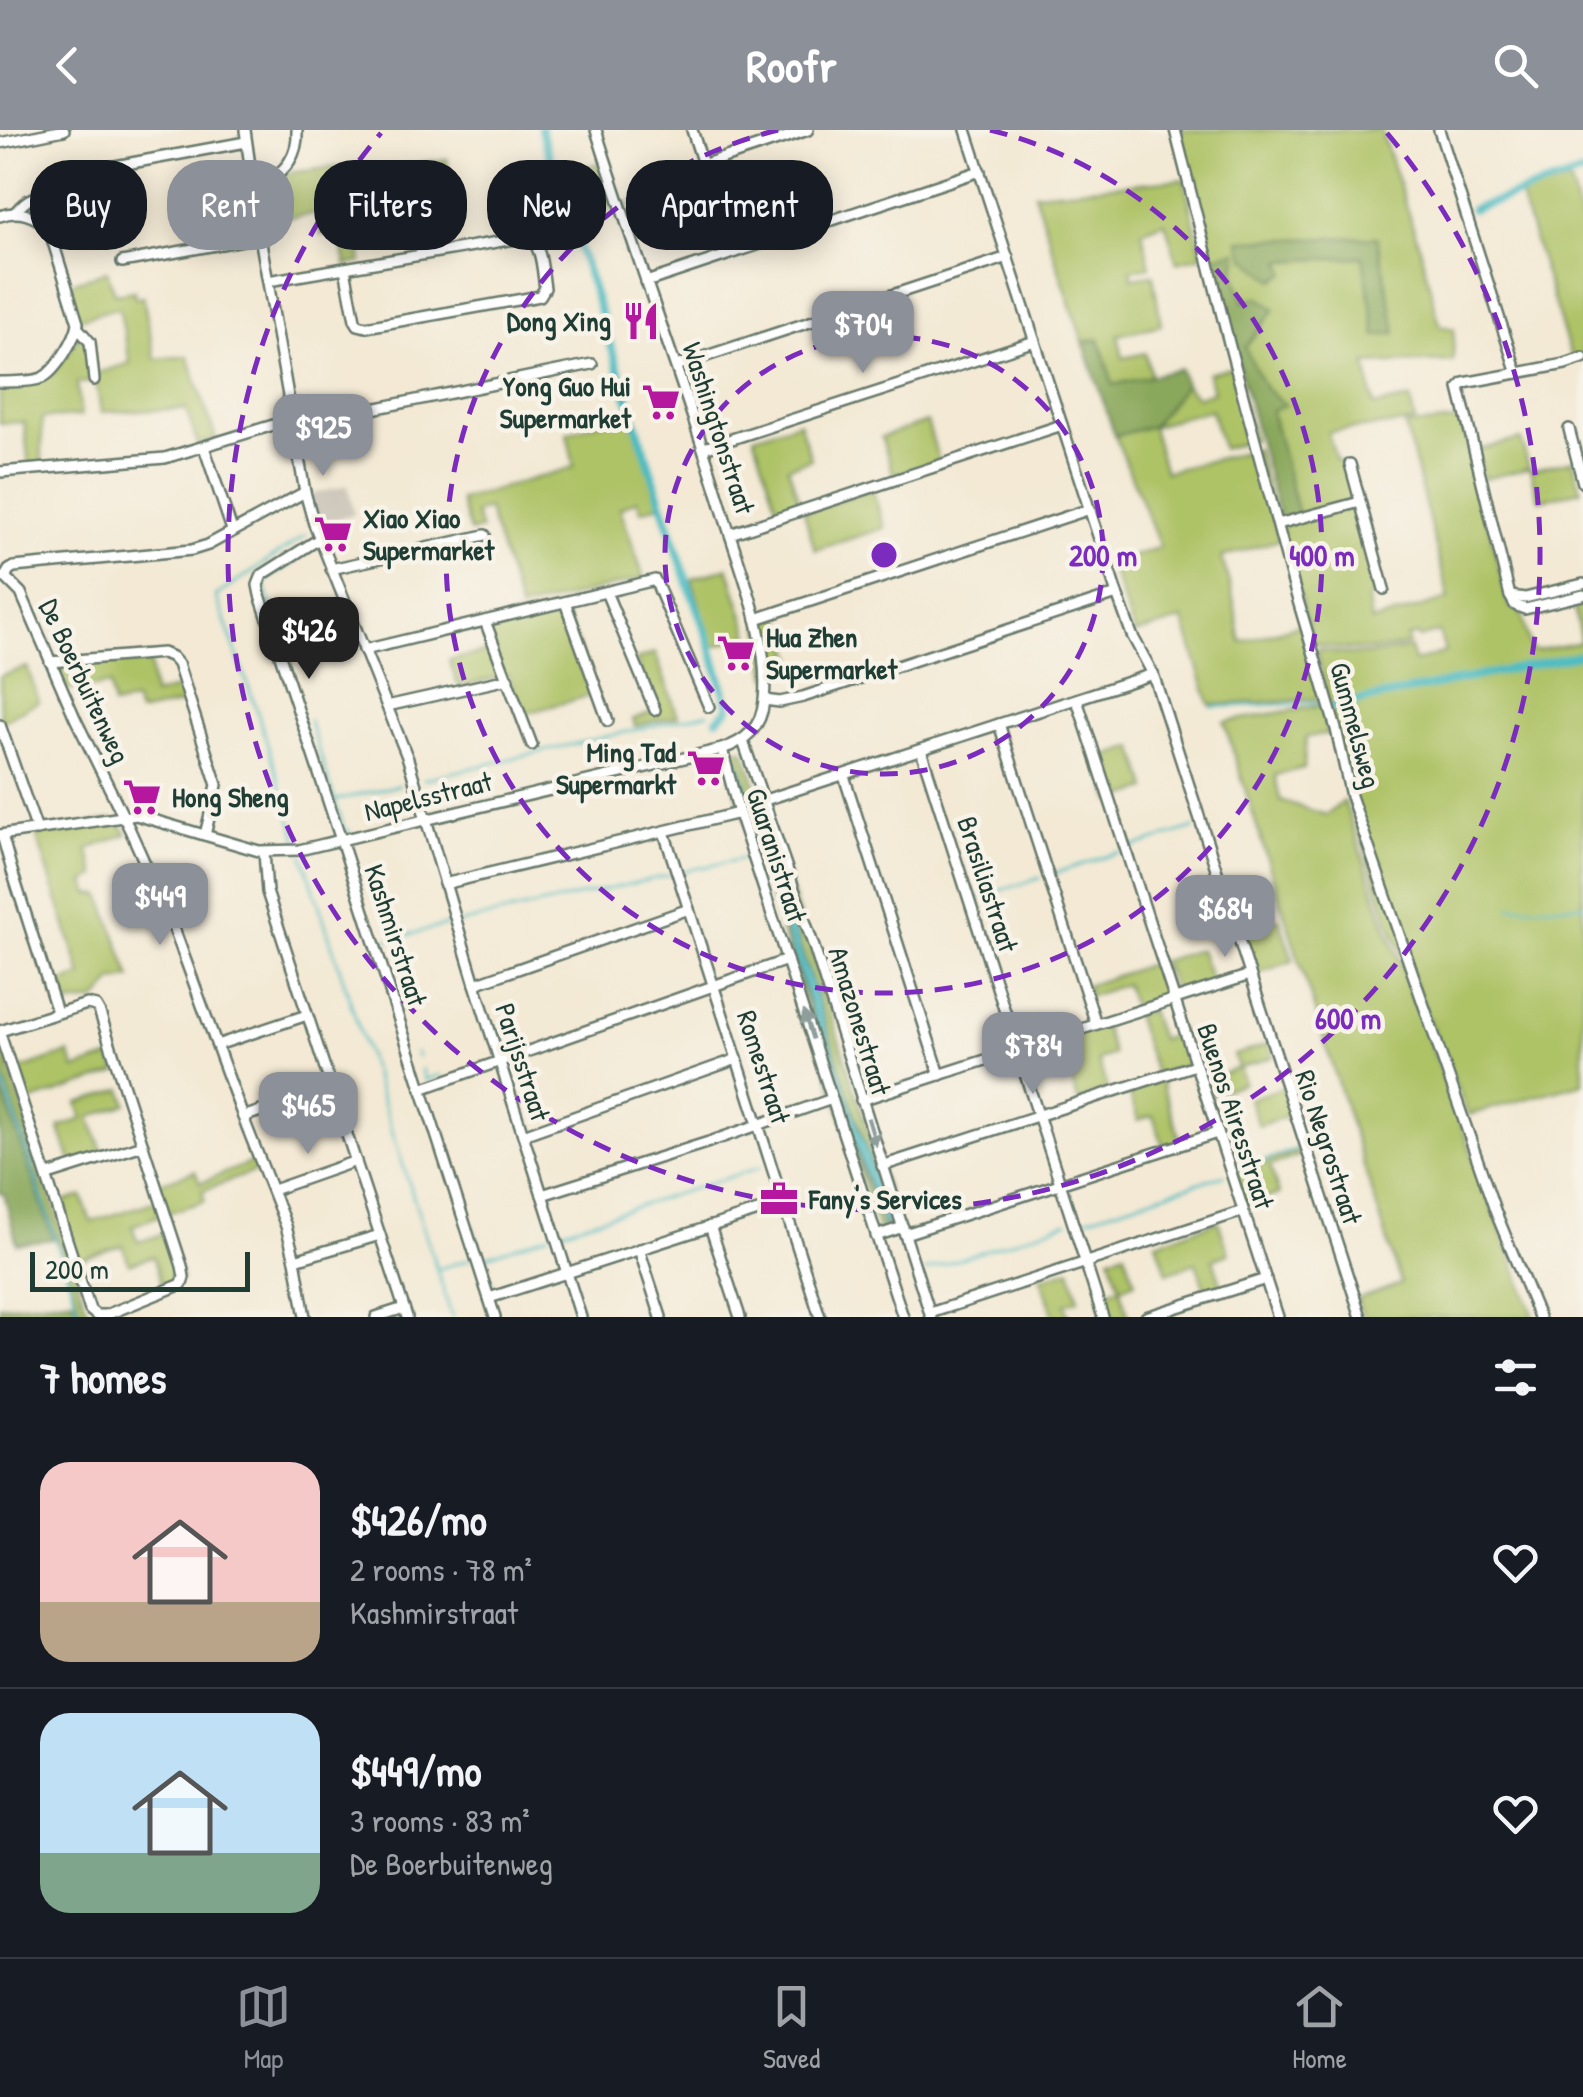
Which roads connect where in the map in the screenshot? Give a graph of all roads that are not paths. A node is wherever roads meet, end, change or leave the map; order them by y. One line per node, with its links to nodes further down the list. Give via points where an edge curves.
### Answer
1 (64, 130): 12 (street)
2 (245, 130): 11 (street, Parijsstraat)
3 (297, 130): 15 (street)
4 (596, 130): 31 (street, Washingtonstraat)
5 (692, 130): 16 (street)
6 (808, 130): 10 (street)
7 (966, 130): 18 (street, Rio Negrostraat)
8 (1175, 130): 51 (street, Gummelsweg)
9 (1439, 130): 37 (street)
10 (790, 132): 17 (street)
11 (246, 142): 13 (street); 14 (street, Parijsstraat)
12 (0, 143)
13 (147, 160)
14 (249, 160)
15 (291, 160)
16 (701, 160)
17 (715, 160)
18 (980, 172): 26 (street); 27 (street, Rio Negrostraat)
19 (30, 198): 20 (street)
20 (15, 212): 21 (street); 22 (street)
21 (0, 216)
22 (30, 217)
23 (55, 250): 32 (street)
24 (188, 250): 28 (street)
25 (262, 250): 30 (street, Parijsstraat)
26 (731, 252): 31 (street)
27 (1008, 257): 33 (street, Rio Negrostraat); 36 (street)
28 (122, 262)
29 (345, 269): 29 (street, via 526,237 537,247 545,288 540,296 366,326 356,320); 30 (street)
30 (268, 280): 40 (street, Parijsstraat)
31 (646, 282): 36 (street, Washingtonstraat)
32 (78, 328): 38 (street, via 90,342); 39 (street, via 48,374)
33 (1035, 341): 41 (street, Rio Negrostraat); 44 (street)
34 (1583, 358): 37 (street)
35 (592, 364): 40 (street)
36 (676, 366): 44 (street, Washingtonstraat)
37 (1516, 374): 63 (street, via 1459,388)
38 (94, 380)
39 (0, 382)
40 (294, 422): 43 (street); 48 (street, Parijsstraat)
41 (1062, 425): 50 (street, Rio Negrostraat); 53 (street)
42 (1569, 430): 47 (street)
43 (204, 446): 46 (street, via 165,458); 52 (street)
44 (704, 448): 53 (street, Washingtonstraat)
45 (1350, 464): 49 (street)
46 (0, 472)
47 (1583, 483)
48 (305, 492): 52 (street); 55 (street, Parijsstraat)
49 (1360, 502): 51 (street); 59 (street)
50 (1090, 510): 61 (street, Rio Negrostraat); 65 (street)
51 (1278, 524): 154 (street, Gummelsweg, via 1351,796 1506,1241)
52 (232, 530): 57 (street, via 192,550 14,567)
53 (730, 534): 65 (street, Washingtonstraat)
54 (485, 535): 56 (street)
55 (319, 539): 56 (street, Parijsstraat); 92 (street, Kashmirstraat, via 262,575 258,585)
56 (331, 569): 67 (street, Parijsstraat)
57 (3, 578): 68 (street, De Boerbuitenweg, via 20,593)
58 (1583, 584): 63 (street)
59 (1384, 589)
60 (606, 592): 64 (street); 74 (street, via 655,580); 75 (street)
61 (1117, 594): 69 (street, Rio Negrostraat); 71 (street, via 804,696)
62 (1583, 595): 63 (street, via 1525,609)
63 (1510, 596)
64 (565, 602): 66 (street); 76 (street)
65 (756, 619): 71 (street, Washingtonstraat)
66 (485, 621): 67 (street); 70 (street)
67 (364, 650): 73 (street, Parijsstraat)
68 (50, 662): 86 (street, De Boerbuitenweg); 91 (street, via 163,652 172,657 217,785)
69 (1154, 674): 72 (street); 97 (street, Rio Negrostraat)
70 (508, 679): 73 (street); 80 (street)
71 (764, 700): 79 (street)
72 (1078, 700): 77 (street); 100 (street, Buenos Airesstraat)
73 (387, 706): 87 (street, Parijsstraat)
74 (708, 708)
75 (655, 710)
76 (608, 721)
77 (999, 724): 82 (street); 103 (street)
78 (0, 725): 88 (street)
79 (743, 740): 81 (street, Napelsstraat); 84 (street, Amazonestraat)
80 (532, 745)
81 (722, 749): 85 (street, Guaranistraat); 87 (street, Napelsstraat)
82 (920, 750): 83 (street); 106 (street, Brasiliastraat)
83 (844, 776): 84 (street); 110 (street)
84 (765, 800): 114 (street, Amazonestraat)
85 (739, 813): 89 (street); 96 (street, Guaranistraat)
86 (123, 815): 88 (street); 91 (street, Napelsstraat); 105 (street, De Boerbuitenweg)
87 (426, 819): 92 (street, Napelsstraat); 94 (street, Parijsstraat)
88 (37, 830): 90 (street)
89 (664, 832): 94 (street); 95 (street, Romestraat)
90 (1, 835): 101 (street)
91 (205, 836): 93 (street, Napelsstraat)
92 (342, 840): 93 (street, Napelsstraat); 112 (street, Kashmirstraat)
93 (264, 852): 102 (street, via 268,892)
94 (444, 884): 98 (street, Parijsstraat)
95 (689, 909): 98 (street); 99 (street, Romestraat)
96 (787, 960): 99 (street); 113 (street, Guaranistraat, one-way to 96)
97 (1250, 975): 100 (street); 153 (street, Rio Negrostraat)
98 (475, 984): 108 (street, Parijsstraat)
99 (714, 984): 107 (street, Romestraat); 108 (street)
100 (1174, 999): 103 (street); 109 (street, Buenos Airesstraat)
101 (58, 1012): 104 (street); 120 (street, via 96,1006)
102 (308, 1015): 105 (street); 111 (street)
103 (1096, 1024): 106 (street)
104 (0, 1033): 123 (street)
105 (217, 1045): 116 (street, De Boerbuitenweg)
106 (1019, 1050): 110 (street); 115 (street, Brasiliastraat)
107 (737, 1059): 117 (street, Romestraat); 119 (street)
108 (499, 1062): 112 (street); 119 (street, Parijsstraat)
109 (1195, 1065): 115 (street); 118 (street, Buenos Airesstraat)
110 (940, 1075): 114 (street)
111 (331, 1088): 116 (street); 121 (street)
112 (421, 1089): 138 (street, Kashmirstraat)
113 (832, 1099): 117 (street); 132 (street, Guaranistraat)
114 (861, 1100): 122 (street, Amazonestraat, one-way to 122)
115 (1040, 1116): 122 (street); 124 (street, Brasiliastraat)
116 (243, 1117): 125 (street, De Boerbuitenweg)
117 (759, 1125): 126 (street); 127 (street, Romestraat)
118 (1217, 1133): 124 (street); 128 (street, Buenos Airesstraat)
119 (522, 1135): 126 (street, Parijsstraat)
120 (143, 1144): 123 (street); 140 (street, via 184,1277 171,1290)
121 (356, 1161): 125 (street); 131 (street)
122 (882, 1166): 130 (street, Amazonestraat)
123 (48, 1175): 140 (street)
124 (1061, 1183): 130 (street); 135 (street, Brasiliastraat)
125 (273, 1190): 134 (street, De Boerbuitenweg)
126 (542, 1195): 136 (street, Parijsstraat)
127 (783, 1203): 129 (street); 148 (street, Romestraat)
128 (1243, 1211): 135 (street); 137 (street, Buenos Airesstraat)
129 (710, 1226): 133 (street); 147 (street)
130 (904, 1230): 132 (street); 141 (street, Amazonestraat)
131 (380, 1236): 134 (street); 139 (street)
132 (876, 1236): 149 (street, Guaranistraat)
133 (639, 1250): 136 (street); 146 (street)
134 (295, 1260): 142 (street, De Boerbuitenweg)
135 (1085, 1262): 141 (street); 150 (street, Brasiliastraat)
136 (567, 1272): 138 (street); 145 (street, Parijsstraat)
137 (1266, 1278): 151 (street); 152 (street, Buenos Airesstraat)
138 (489, 1298): 144 (street, Kashmirstraat)
139 (405, 1312): 143 (street)
140 (96, 1315)
141 (931, 1315)
142 (306, 1317)
143 (376, 1317)
144 (495, 1317)
145 (581, 1317)
146 (662, 1317)
147 (740, 1317)
148 (820, 1317)
149 (903, 1317)
150 (1103, 1317)
151 (1146, 1317)
152 (1278, 1317)
153 (1360, 1317)
154 (1540, 1317)

